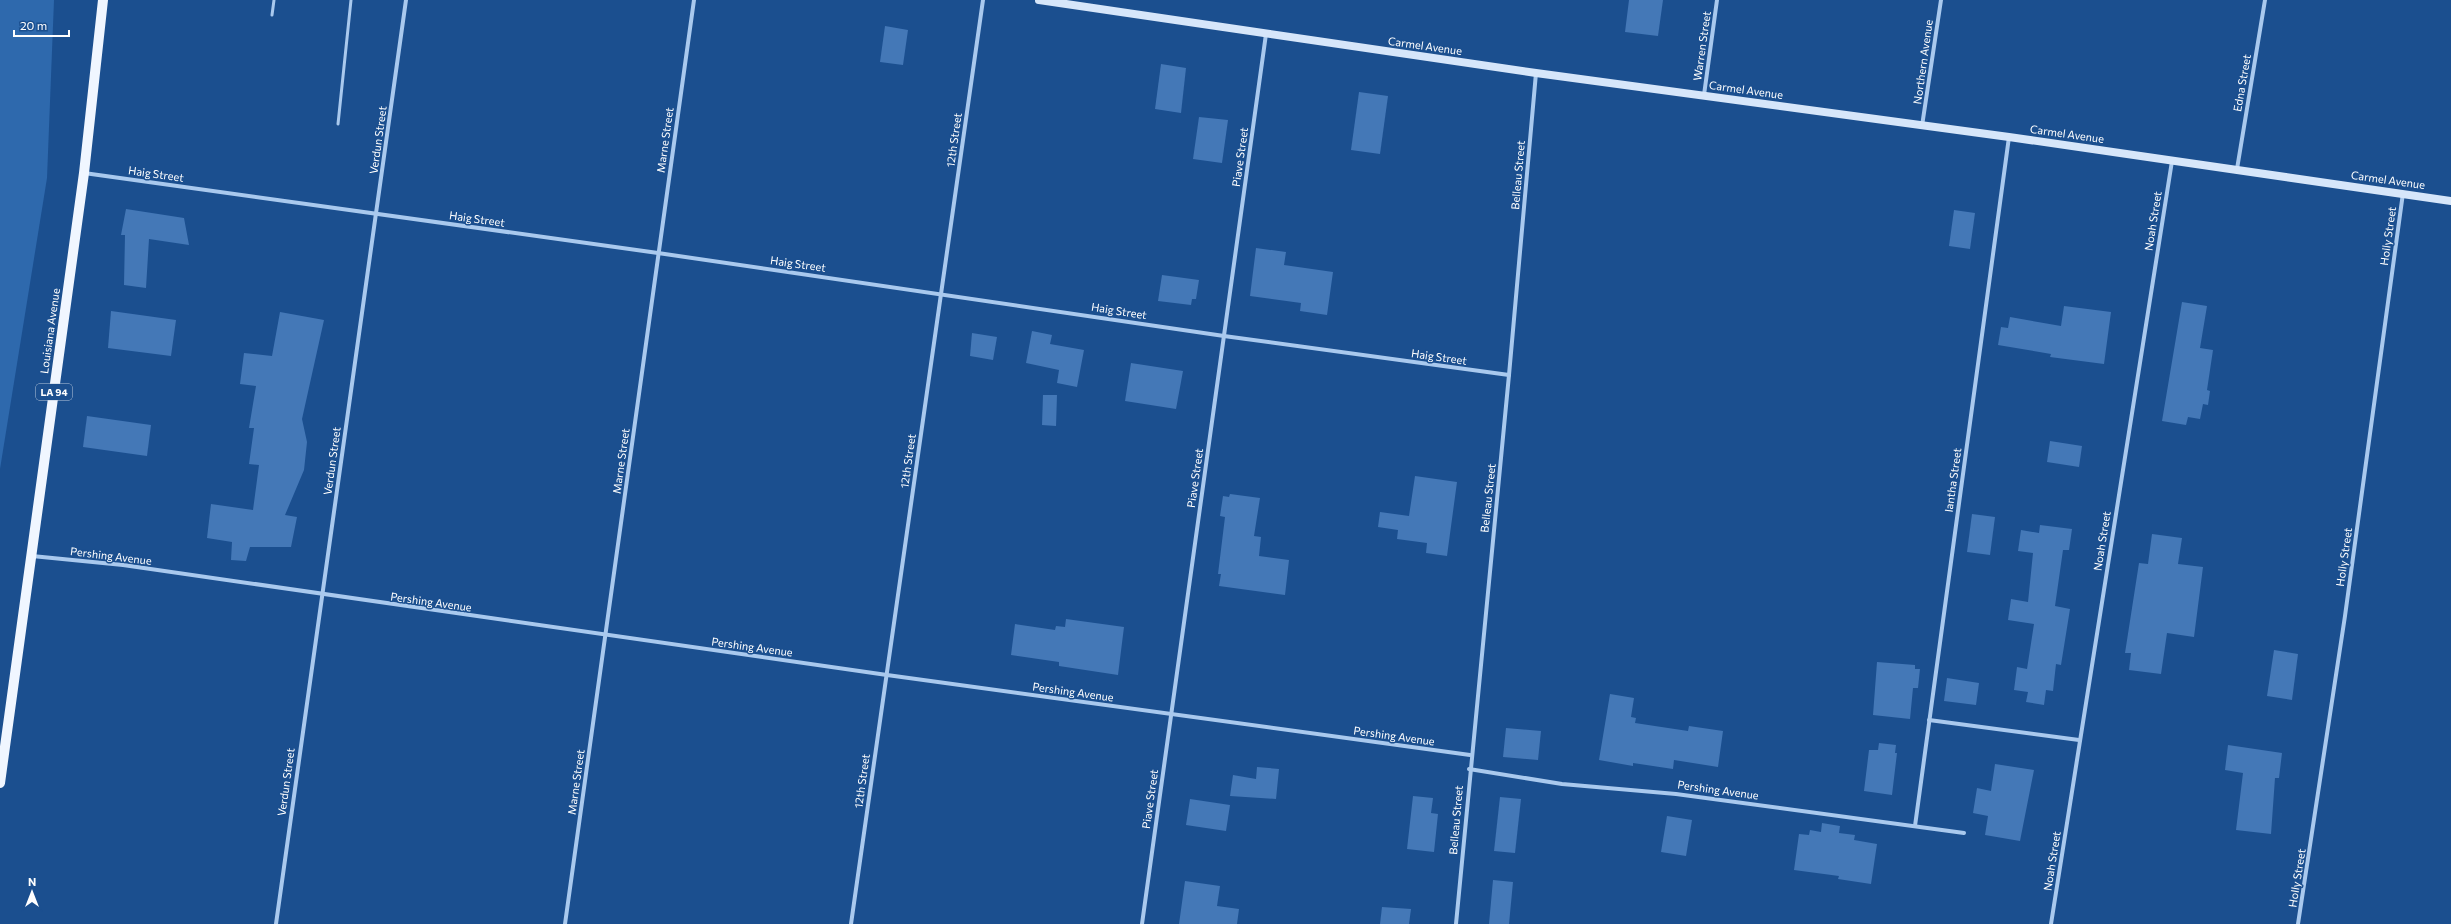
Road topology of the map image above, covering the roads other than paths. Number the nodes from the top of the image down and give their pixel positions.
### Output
1 (103, 0) edge
2 (274, 0) edge
3 (351, 0) edge
4 (406, 0) edge
5 (694, 0) edge
6 (983, 0) edge
7 (1039, 0) edge
8 (1717, 0) edge
9 (1941, 0) edge
10 (2265, 0) edge
11 (272, 15) dead end
12 (1266, 34) junction
13 (1536, 73) junction
14 (1704, 95) junction
15 (338, 124) dead end
16 (1922, 126) junction
17 (2009, 137) junction
18 (2172, 160) junction
19 (2237, 169) junction
20 (84, 173) junction
21 (2403, 193) junction
22 (2451, 201) edge
23 (377, 213) junction
24 (658, 253) junction
25 (941, 293) junction
26 (1224, 336) junction
27 (1509, 375) junction
28 (32, 556) junction
29 (321, 595) junction
30 (606, 636) junction
31 (887, 675) junction
32 (1171, 715) junction
33 (1929, 720) junction
34 (4, 731) edge
35 (2079, 740) junction
36 (1470, 755) junction
37 (1469, 769) junction
38 (0, 783) edge
39 (1915, 826) junction
40 (1964, 833) dead end
41 (276, 924) edge
42 (565, 924) edge
43 (851, 924) edge
44 (1142, 924) edge
45 (1456, 924) edge
46 (2051, 924) edge
47 (2298, 924) edge

1 - 20 main road, Louisiana Avenue / LA 94
2 - 11 lane
3 - 15 lane
4 - 23 street, Verdun Street
5 - 24 street, Marne Street
6 - 25 street, 12th Street
7 - 12 main road, Carmel Avenue
8 - 14 street, Warren Street
9 - 16 street, Northern Avenue
10 - 19 street, Edna Street
12 - 13 main road, Carmel Avenue
12 - 26 street, Piave Street
13 - 14 main road, Carmel Avenue
13 - 27 street, Belleau Street
14 - 16 main road, Carmel Avenue
16 - 17 main road, Carmel Avenue
17 - 18 main road, Carmel Avenue
17 - 33 street, Iantha Street
18 - 19 main road, Carmel Avenue
18 - 35 street, Noah Street
19 - 21 main road, Carmel Avenue
20 - 23 street, Haig Street
20 - 28 main road, Louisiana Avenue / LA 94
21 - 22 main road, Carmel Avenue
21 - 47 street, Holly Street
23 - 24 street, Haig Street
23 - 29 street, Verdun Street
24 - 25 street, Haig Street
24 - 30 street, Marne Street
25 - 26 street, Haig Street
25 - 31 street, 12th Street
26 - 27 street, Haig Street
26 - 32 street, Piave Street
27 - 36 street, Belleau Street
28 - 29 street, Pershing Avenue
28 - 34 main road, Louisiana Avenue / LA 94
29 - 30 street, Pershing Avenue
29 - 41 street, Verdun Street
30 - 31 street, Pershing Avenue
30 - 42 street, Marne Street
31 - 32 street, Pershing Avenue
31 - 43 street, 12th Street
32 - 36 street, Pershing Avenue
32 - 44 street, Piave Street
33 - 35 street
33 - 39 street, Iantha Street
34 - 38 main road, Louisiana Avenue / LA 94
35 - 46 street, Noah Street
36 - 37 street, Belleau Street
37 - 39 street, Pershing Avenue
37 - 45 street, Belleau Street
39 - 40 street, Pershing Avenue

